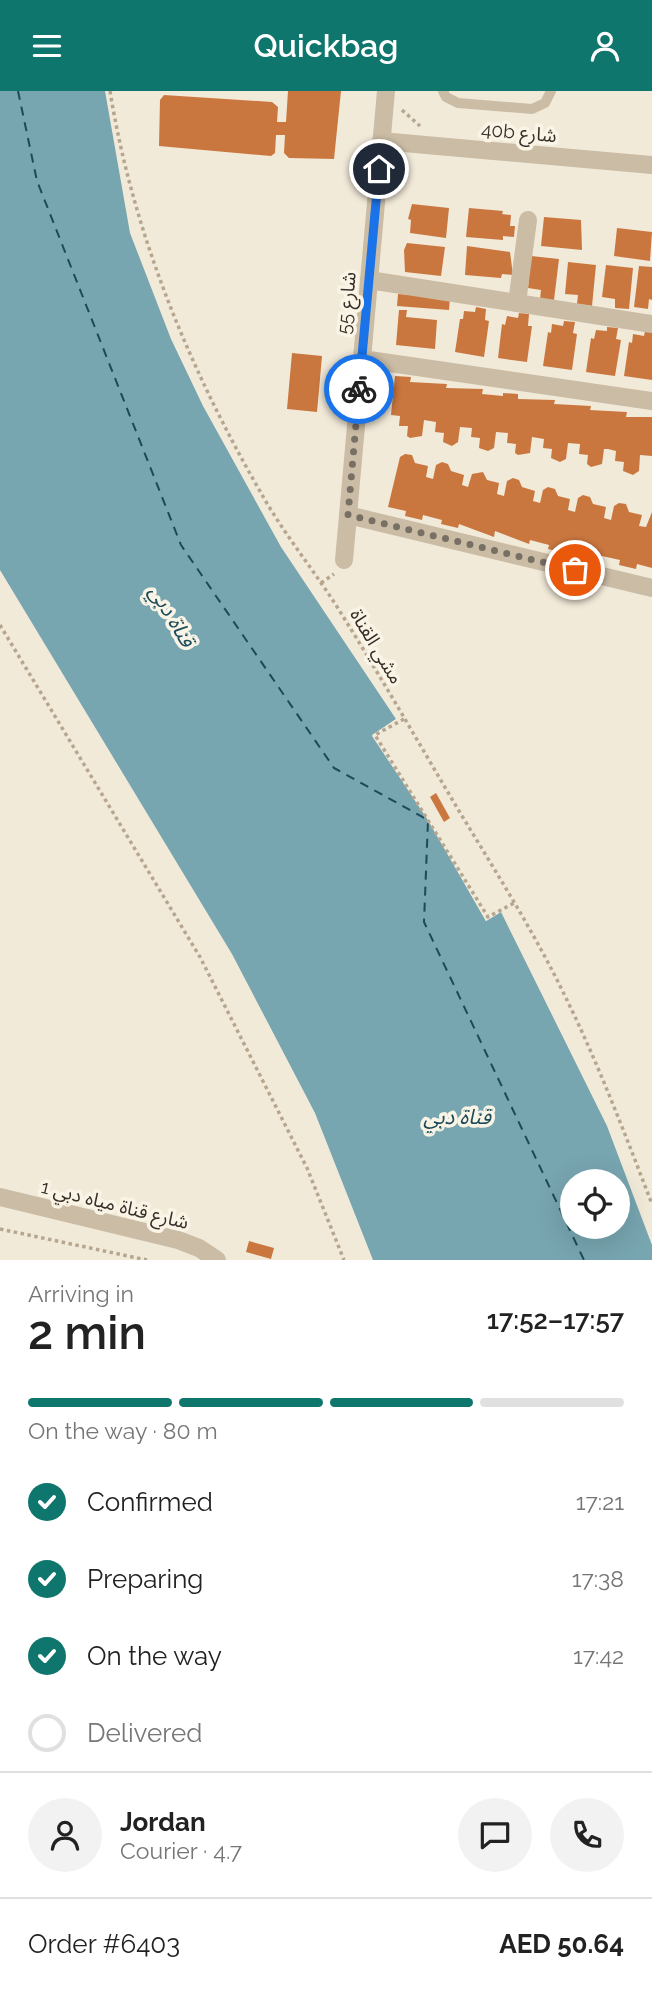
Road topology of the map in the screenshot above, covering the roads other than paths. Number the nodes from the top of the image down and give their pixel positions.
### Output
1 (386, 91) edge
2 (443, 91) edge
3 (551, 91) edge
4 (381, 141) junction
5 (652, 165) edge
6 (528, 220) dead end
7 (369, 280) junction
8 (517, 303) junction
9 (652, 324) edge
10 (362, 359) junction
11 (652, 401) edge
12 (348, 515) junction
13 (344, 560) dead end
14 (652, 589) edge
15 (0, 1197) edge
16 (216, 1260) edge

1 - 4 street, شارع 55
2 - 3 lane
4 - 5 street, 40b شارع
4 - 7 street, شارع 55
6 - 8 street
7 - 8 street
7 - 10 street, شارع 55
8 - 9 street
10 - 11 street
10 - 12 street, شارع 55
12 - 13 street, شارع 55
12 - 14 street
15 - 16 street, شارع قناة مياه دبي 1

